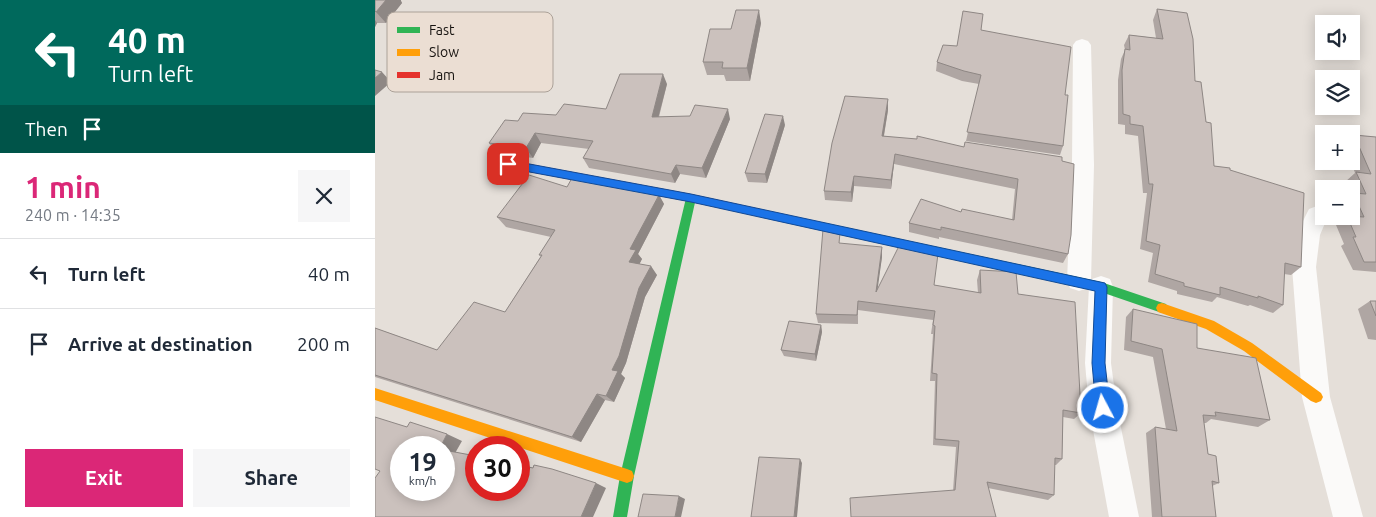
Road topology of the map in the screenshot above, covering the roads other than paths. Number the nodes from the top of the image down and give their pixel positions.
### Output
1 (1082, 45) dead end
2 (508, 164) dead end
3 (691, 198) junction
4 (1315, 220) edge
5 (1090, 284) junction
6 (375, 394) edge
7 (1316, 397) junction
8 (627, 476) junction
9 (620, 517) edge
10 (1124, 517) edge
11 (1348, 517) edge

1 - 5 street
2 - 3 street
3 - 5 street
3 - 8 street
4 - 7 street
5 - 7 street
5 - 10 street
6 - 8 street
7 - 11 street
8 - 9 street

